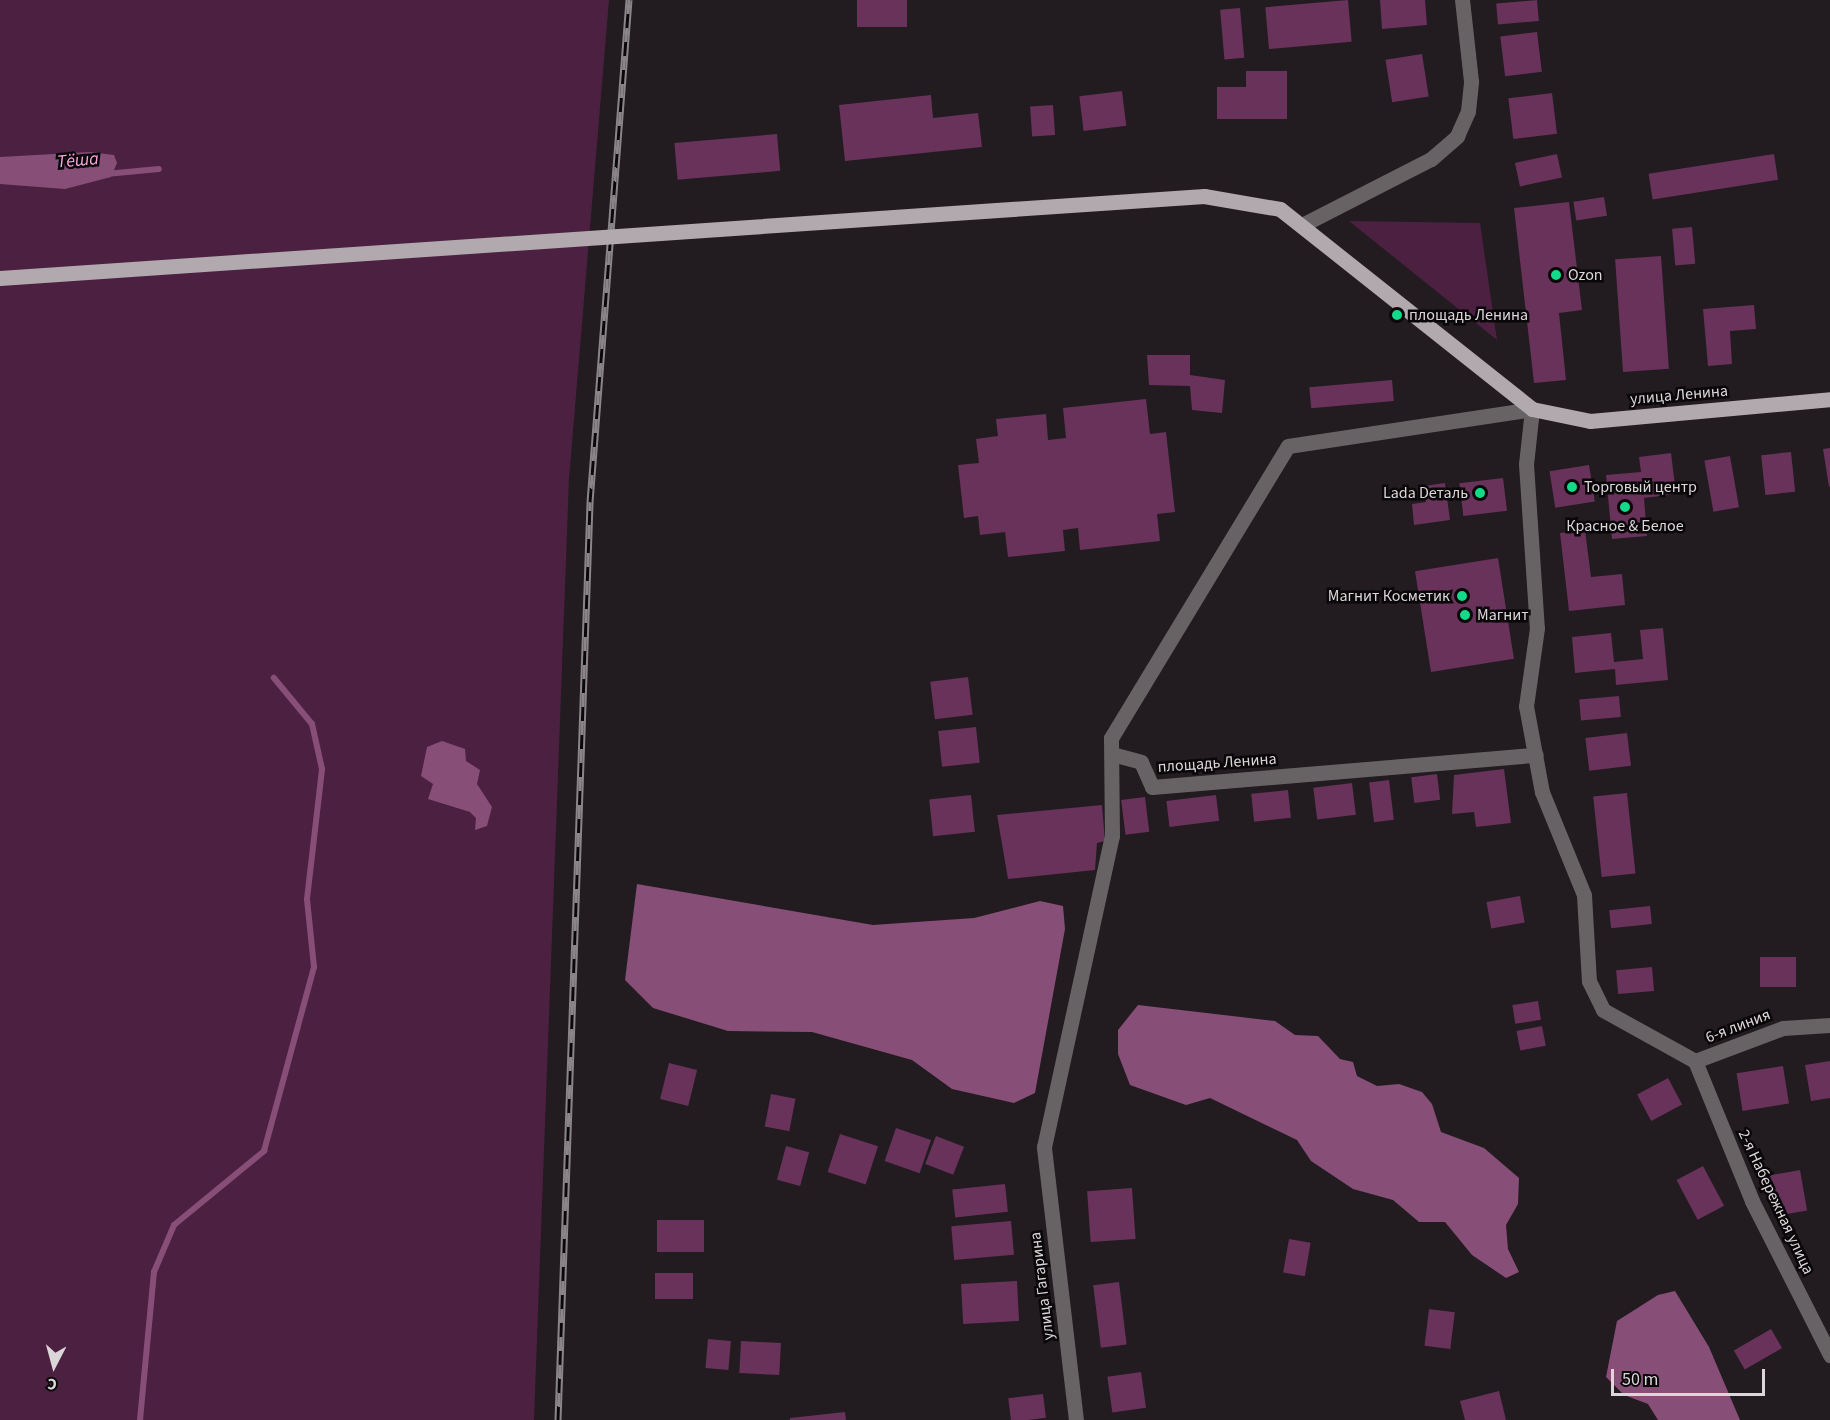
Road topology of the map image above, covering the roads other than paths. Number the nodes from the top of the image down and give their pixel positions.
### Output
1 (1462, 0) edge
2 (1302, 225) junction
3 (0, 278) edge
4 (1830, 399) edge
5 (1532, 409) junction
6 (1112, 754) junction
7 (1536, 755) junction
8 (1830, 1025) edge
9 (1695, 1061) junction
10 (1830, 1355) edge
11 (1076, 1420) edge

1 - 2 street
2 - 3 main road, bridge
2 - 5 main road
4 - 5 main road, улица Ленина
5 - 6 street
5 - 7 street
6 - 7 street, площадь Ленина
6 - 11 street, улица Гагарина
7 - 9 street
8 - 9 street, 6-я линия
9 - 10 street, 2-я Набережная улица

